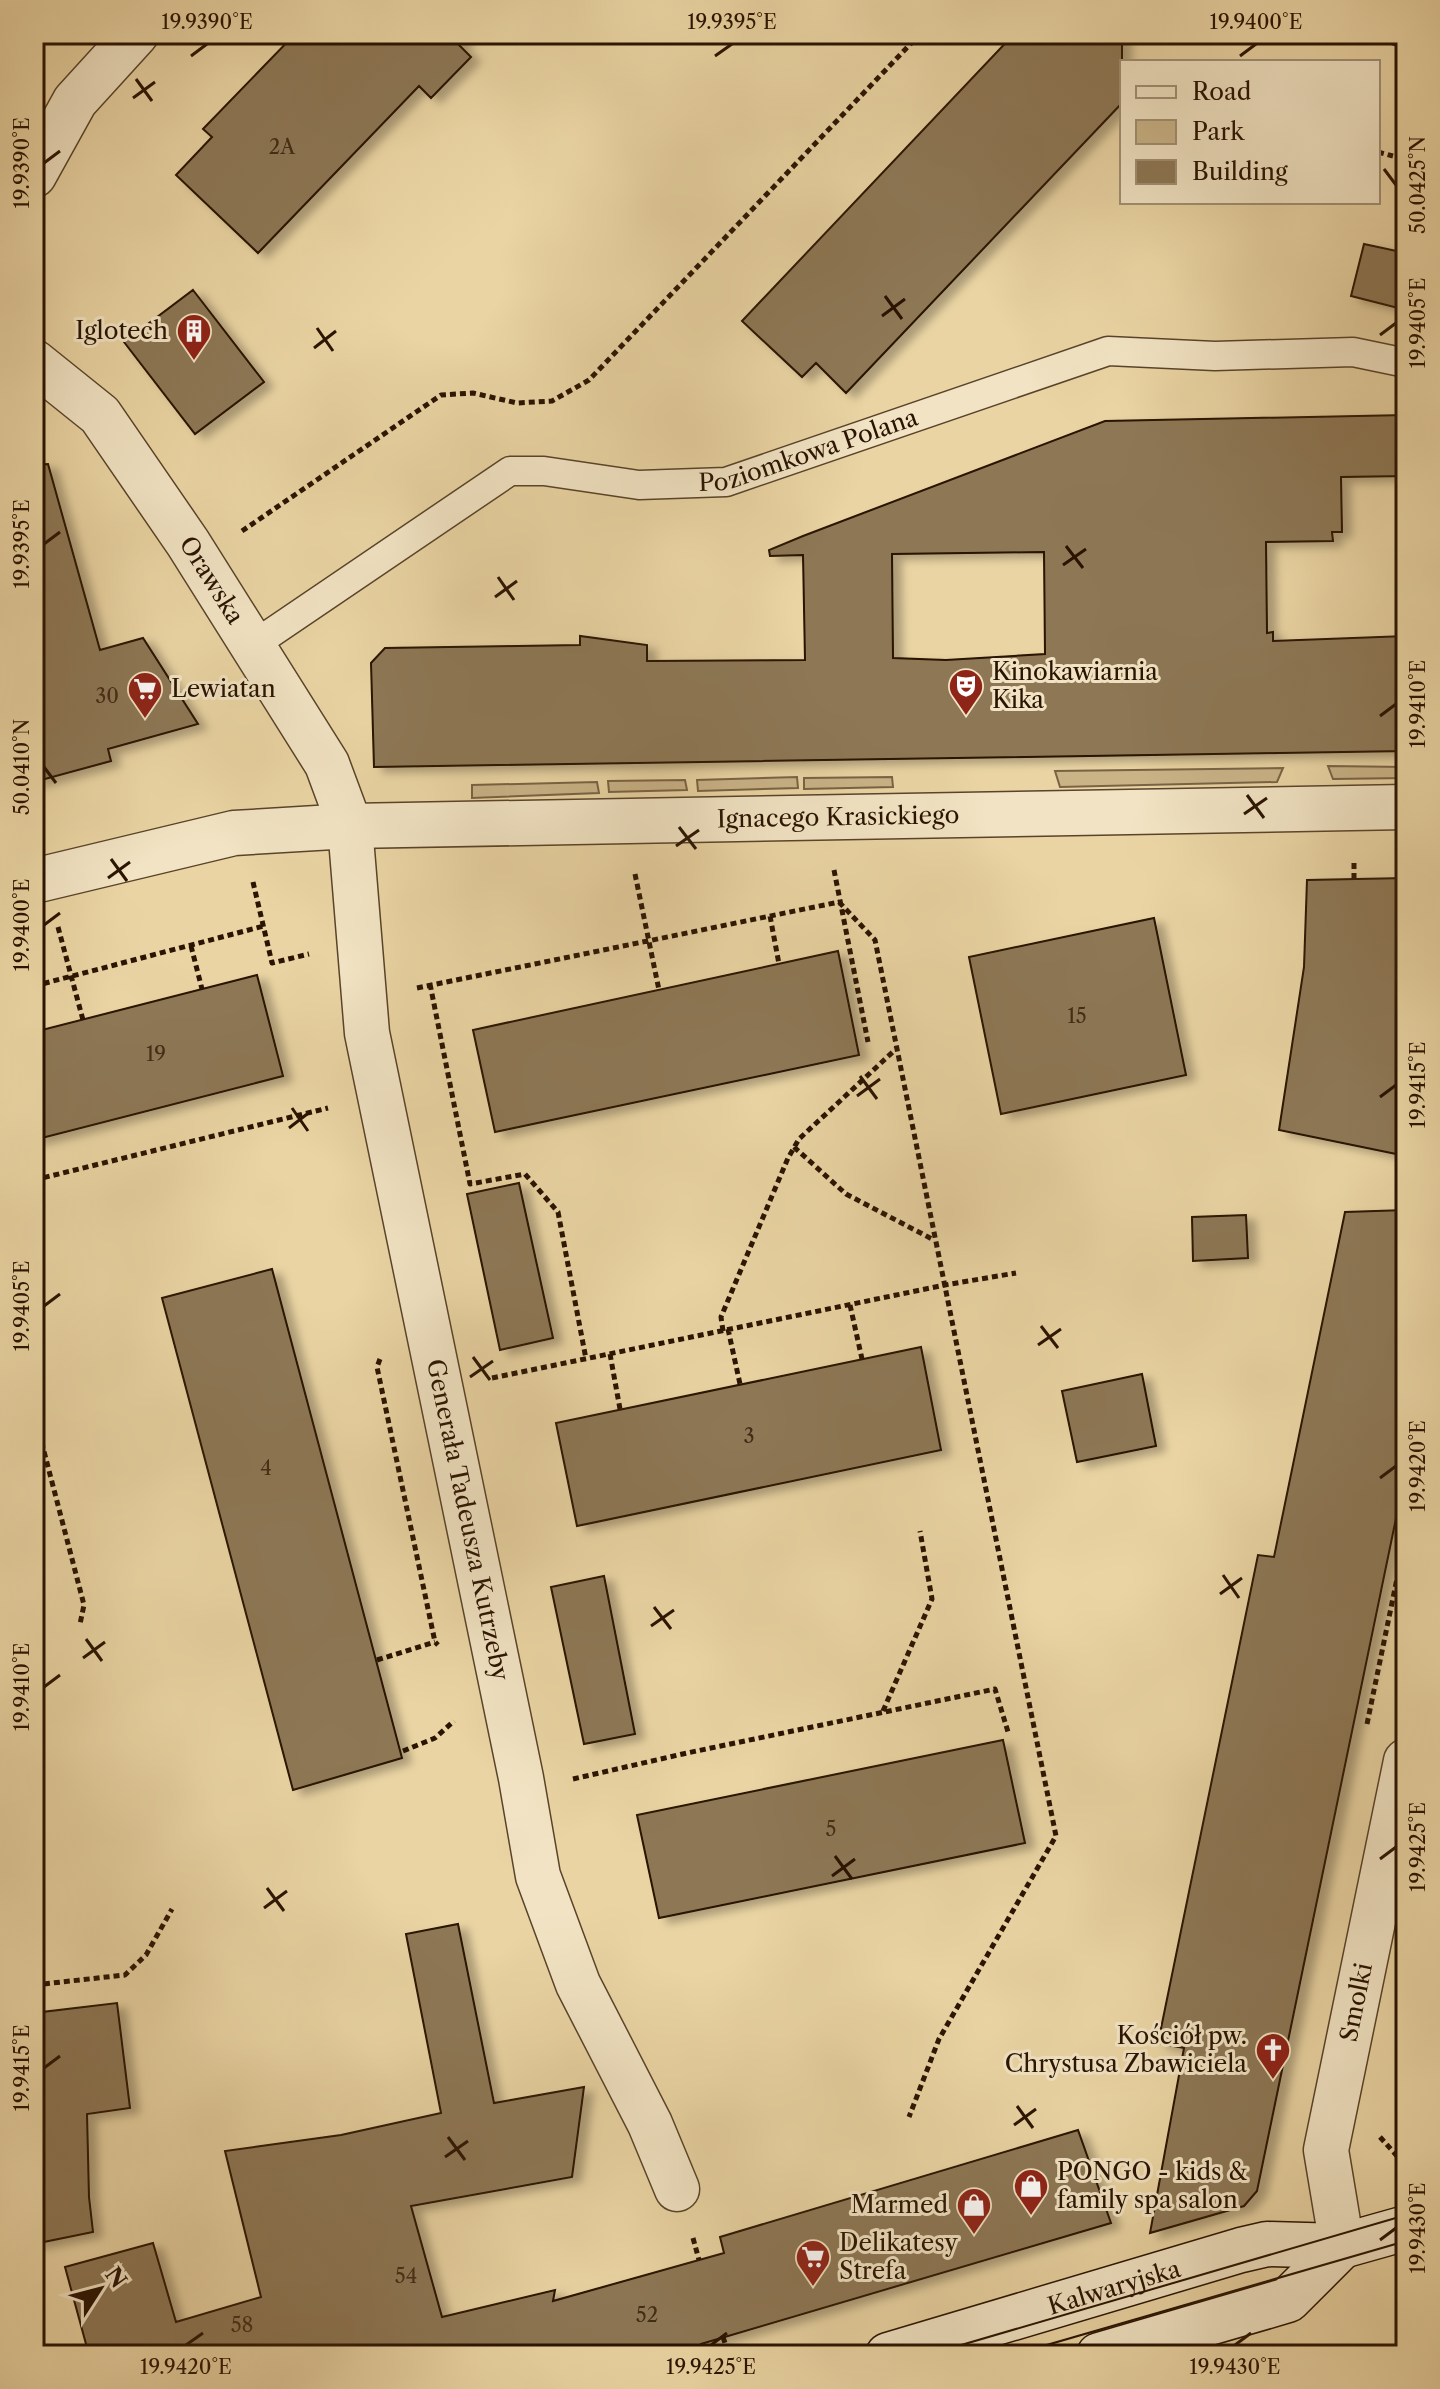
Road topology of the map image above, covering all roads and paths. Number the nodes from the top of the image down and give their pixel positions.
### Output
1 (136, 34) edge
2 (920, 34) edge
3 (1363, 34) edge
4 (1406, 47) edge
5 (1380, 153) edge
6 (1393, 156) dead end
7 (34, 175) edge
8 (34, 362) edge
9 (1406, 363) edge
10 (238, 534) dead end
11 (252, 646) junction
12 (1406, 807) edge
13 (350, 826) junction
14 (833, 865) dead end
15 (634, 871) dead end
16 (252, 875) dead end
17 (34, 881) edge
18 (839, 902) junction
19 (770, 916) junction
20 (56, 921) dead end
21 (264, 926) junction
22 (648, 941) junction
23 (191, 946) junction
24 (318, 951) dead end
25 (779, 964) dead end
26 (73, 976) junction
27 (430, 984) junction
28 (34, 986) edge
29 (407, 988) dead end
30 (202, 989) dead end
31 (659, 990) dead end
32 (83, 1020) dead end
33 (868, 1042) dead end
34 (897, 1048) junction
35 (330, 1107) dead end
36 (794, 1147) junction
37 (34, 1180) edge
38 (934, 1240) junction
39 (1016, 1273) dead end
40 (945, 1285) junction
41 (850, 1305) junction
42 (726, 1330) junction
43 (610, 1354) junction
44 (586, 1359) junction
45 (862, 1359) dead end
46 (485, 1379) dead end
47 (740, 1384) dead end
48 (620, 1409) dead end
49 (34, 1413) edge
50 (920, 1531) dead end
51 (80, 1624) dead end
52 (435, 1642) dead end
53 (377, 1660) dead end
54 (882, 1712) junction
55 (1008, 1732) dead end
56 (1406, 1761) edge
57 (571, 1780) dead end
58 (172, 1909) dead end
59 (34, 1985) edge
60 (909, 2117) dead end
61 (1380, 2137) dead end
62 (1406, 2160) edge
63 (677, 2189) dead end
64 (1406, 2228) edge
65 (692, 2234) dead end
66 (1342, 2246) junction
67 (699, 2260) dead end
68 (723, 2337) dead end
69 (729, 2355) edge
70 (888, 2355) edge
71 (1099, 2355) edge

1 - 7 street
2 - 10 path
3 - 4 path
5 - 6 path
8 - 11 street, Orawska
9 - 11 lane, Poziomkowa Polana
11 - 13 street, Orawska
12 - 13 street, Ignacego Krasickiego
13 - 17 street, Ignacego Krasickiego
13 - 63 street, Generała Tadeusza Kutrzeby
14 - 18 path
15 - 22 path
16 - 21 path
18 - 19 path
18 - 33 path
18 - 34 path
19 - 22 path
19 - 25 path
20 - 26 path
21 - 23 path
21 - 24 path
22 - 27 path
22 - 31 path
23 - 26 path
23 - 30 path
26 - 28 path
26 - 32 path
27 - 29 path
27 - 44 path
34 - 36 path
34 - 38 path
35 - 37 path
36 - 38 path
36 - 42 path
38 - 40 path
39 - 40 path
40 - 41 path
40 - 60 path
41 - 42 path
41 - 45 path
42 - 43 path
42 - 47 path
43 - 44 path
43 - 48 path
44 - 46 path
49 - 51 path
50 - 54 path
52 - 53 path
54 - 55 path
54 - 57 path
56 - 66 street, Smolki
58 - 59 path
61 - 62 path
64 - 66 street, Kalwaryjska
65 - 67 path
66 - 70 street, Kalwaryjska
66 - 71 street, Kalwaryjska
68 - 69 path

